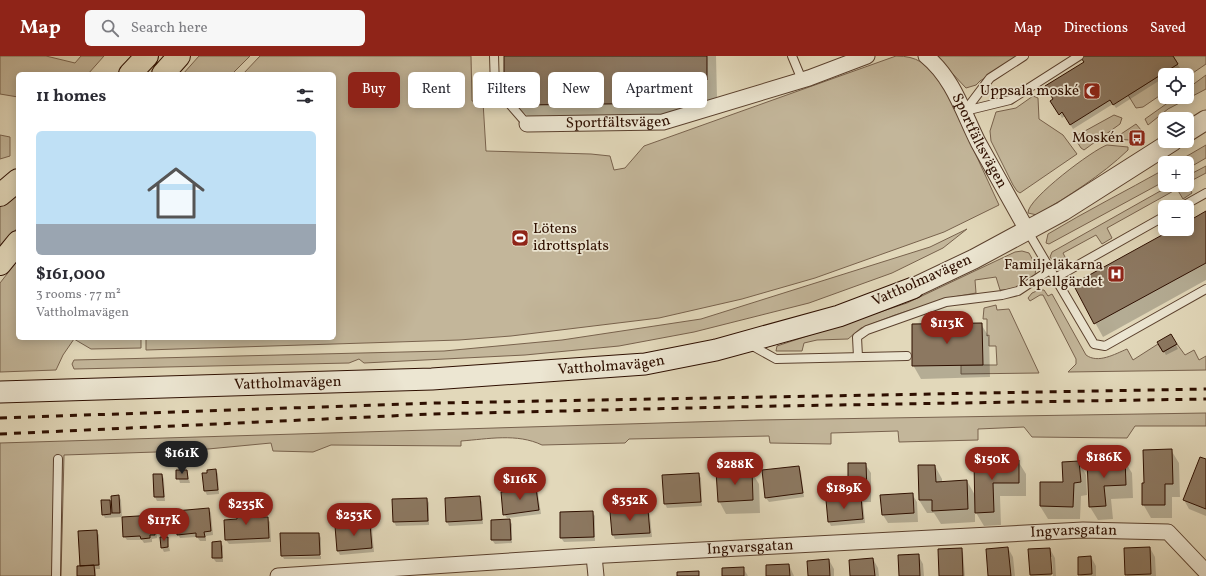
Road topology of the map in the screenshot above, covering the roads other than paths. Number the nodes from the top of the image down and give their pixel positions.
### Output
1 (147, 56) edge
2 (179, 56) edge
3 (494, 56) edge
4 (792, 56) edge
5 (867, 56) edge
6 (926, 56) edge
7 (1024, 56) edge
8 (1079, 56) edge
9 (132, 72) edge
10 (165, 72) edge
11 (802, 80) junction
12 (964, 111) junction
13 (1206, 120) edge
14 (527, 124) joint
15 (1194, 128) edge
16 (1162, 148) edge
17 (16, 182) edge
18 (1206, 193) edge
19 (0, 195) edge
20 (1194, 200) edge
21 (1158, 220) edge
22 (1027, 230) junction
23 (16, 244) edge
24 (0, 264) edge
25 (1050, 270) junction
26 (1055, 278) junction
27 (913, 288) joint
28 (1206, 289) edge
29 (746, 342) junction
30 (907, 356) dead end
31 (858, 357) junction
32 (0, 392) edge
33 (58, 459) dead end
34 (594, 556) junction
35 (456, 570) edge
36 (1206, 572) edge
37 (321, 575) edge
38 (56, 576) edge
39 (278, 576) edge
40 (596, 576) edge

1 - 9 main road
2 - 10 main road
3 - 14 lane
4 - 11 lane
5 - 11 street, Sportfältsvägen
6 - 12 street, Sportfältsvägen
7 - 12 lane
8 - 12 lane
11 - 14 street, Sportfältsvägen
12 - 22 street, Sportfältsvägen
13 - 15 street
16 - 22 street, Vattholmavägen
17 - 19 main road
18 - 20 lane
21 - 26 lane
22 - 25 lane
22 - 27 street, Vattholmavägen
23 - 24 main road
25 - 26 lane
25 - 31 lane
26 - 28 lane
27 - 29 main road, Vattholmavägen
29 - 31 lane
29 - 32 main road, Vattholmavägen
30 - 31 lane
33 - 38 lane
34 - 35 street, Ingvarsgatan
34 - 36 street, Ingvarsgatan
34 - 40 street
35 - 37 street, Ingvarsgatan
37 - 39 street, Ingvarsgatan

